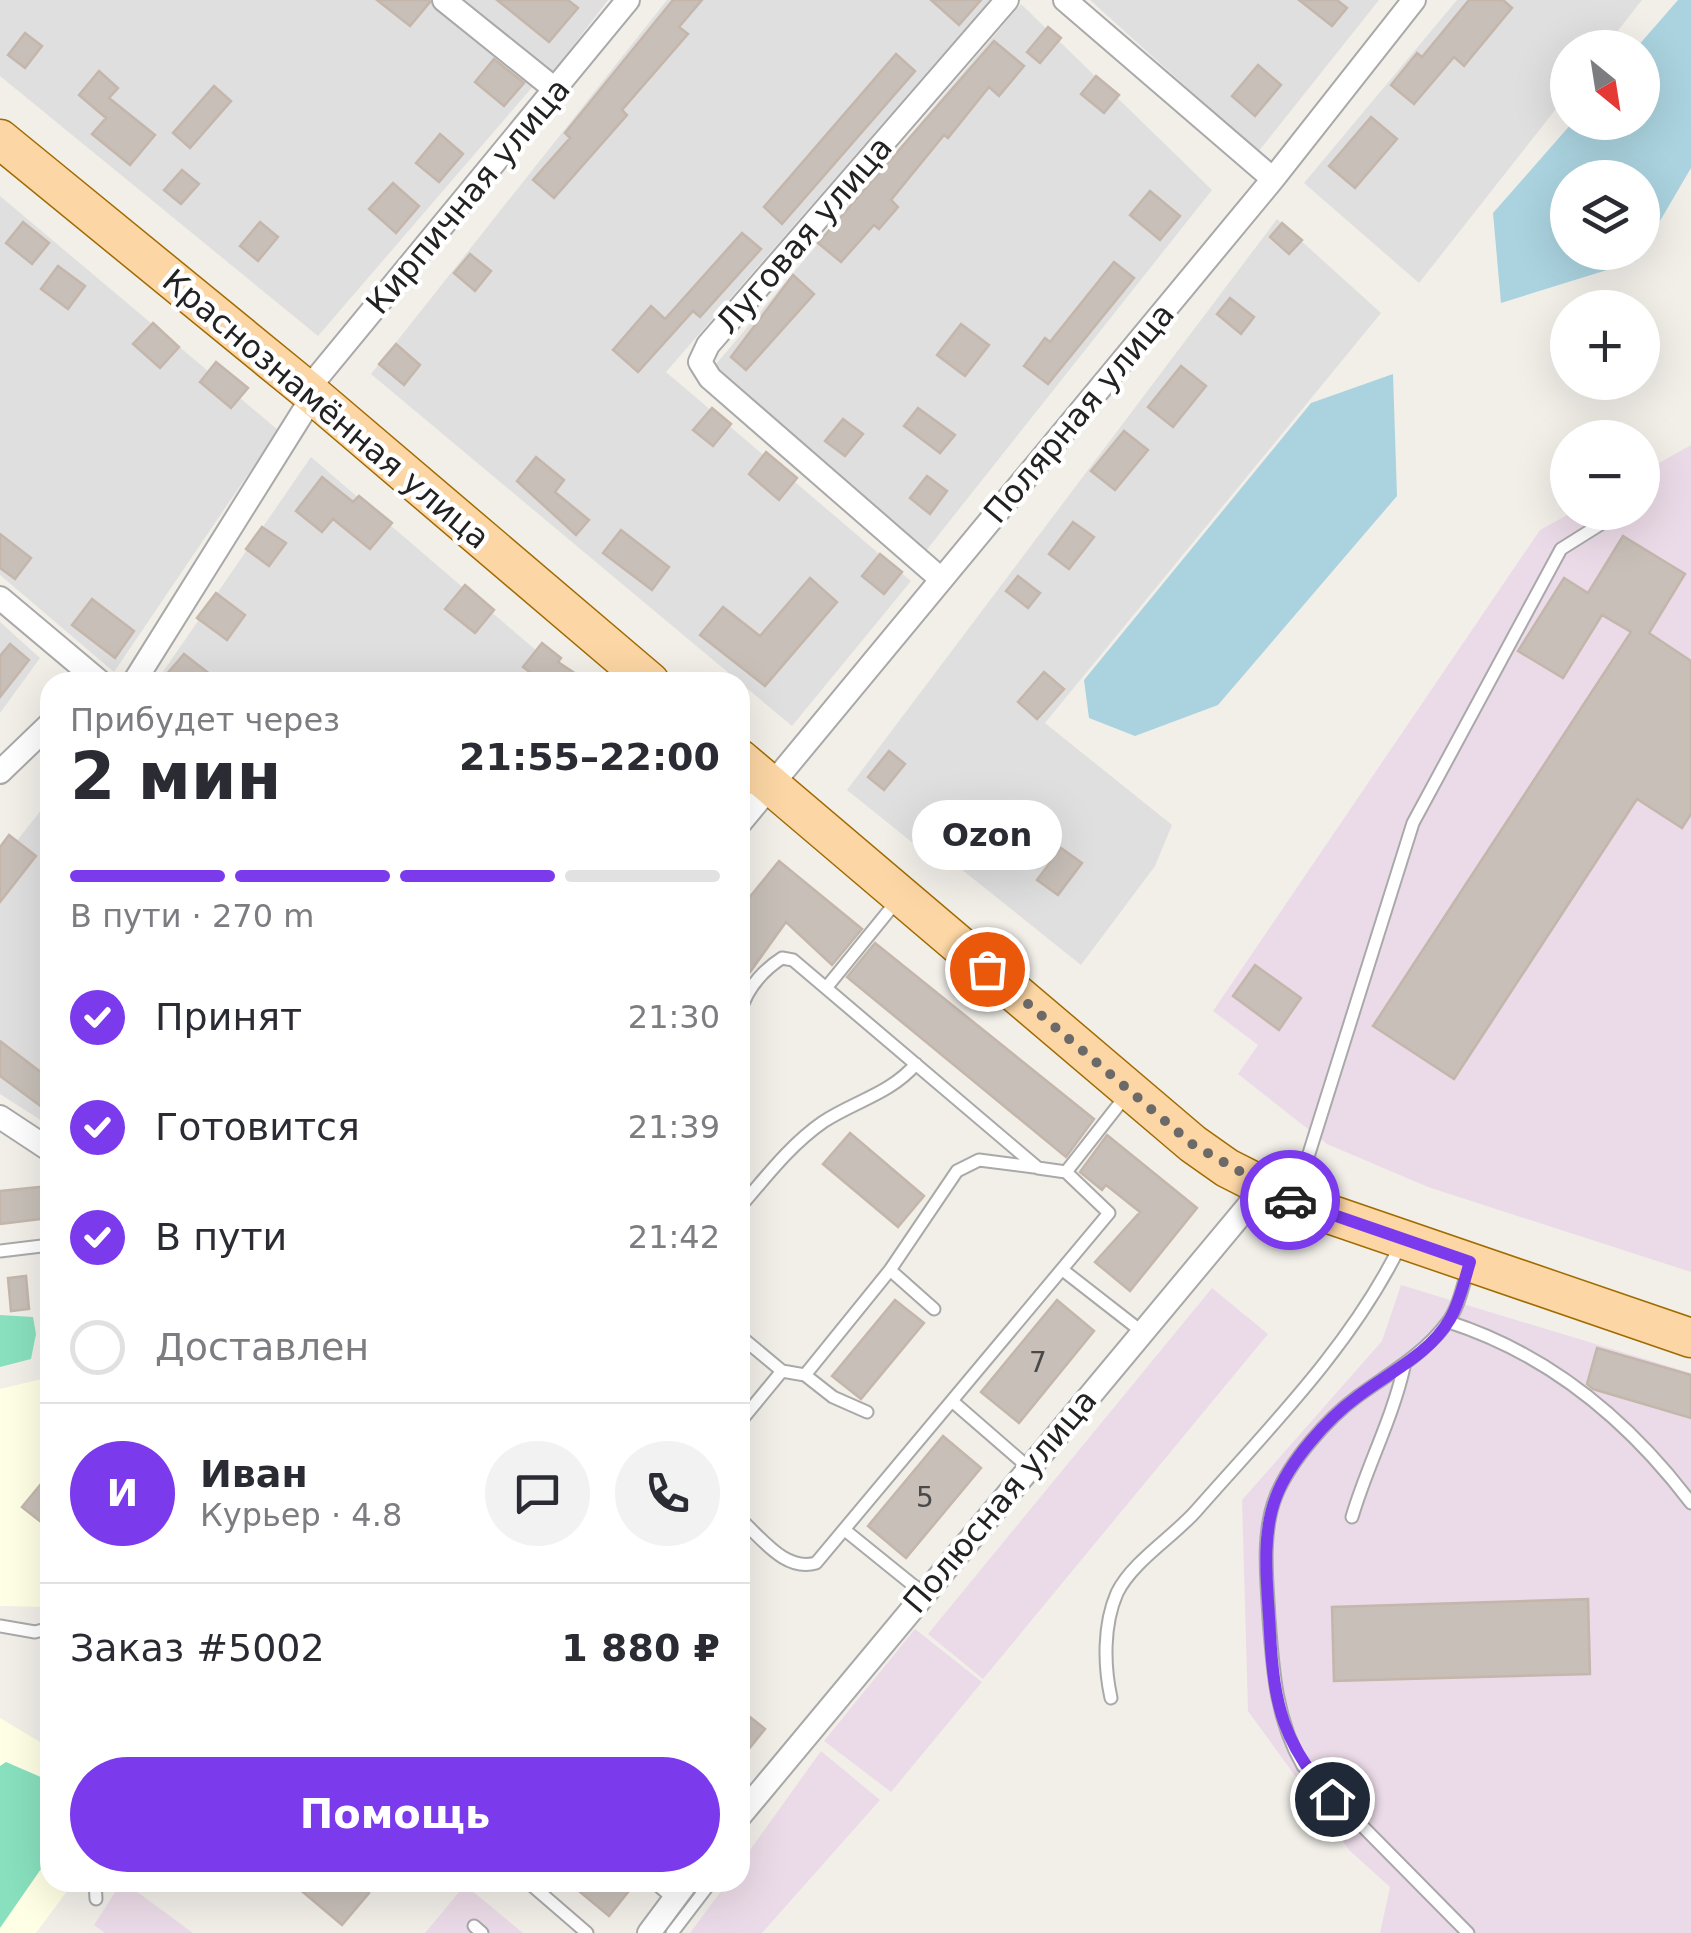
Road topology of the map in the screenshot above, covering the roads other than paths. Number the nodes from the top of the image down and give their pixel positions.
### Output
1 (444, 0) edge
2 (628, 0) edge
3 (1007, 0) edge
4 (1065, 0) edge
5 (1414, 0) edge
6 (556, 90) junction
7 (0, 139) edge
8 (1273, 179) junction
9 (310, 393) junction
10 (1592, 530) edge
11 (942, 579) junction
12 (0, 598) edge
13 (88, 672) edge
14 (140, 672) edge
15 (638, 672) edge
16 (40, 734) edge
17 (750, 767) edge
18 (0, 772) edge
19 (770, 784) junction
20 (750, 810) edge
21 (902, 896) junction
22 (826, 988) junction
23 (750, 990) edge
24 (916, 1064) junction
25 (1130, 1091) junction
26 (0, 1117) edge
27 (40, 1143) edge
28 (1038, 1168) junction
29 (1066, 1172) junction
30 (1278, 1195) junction
31 (750, 1196) edge
32 (1404, 1238) junction
33 (40, 1246) edge
34 (0, 1251) edge
35 (1470, 1262) junction
36 (890, 1270) junction
37 (1064, 1271) junction
38 (934, 1309) dead end
39 (1448, 1322) junction
40 (1140, 1332) junction
41 (1691, 1338) edge
42 (750, 1344) edge
43 (1404, 1367) junction
44 (782, 1371) junction
45 (806, 1375) junction
46 (952, 1401) junction
47 (750, 1410) edge
48 (867, 1412) dead end
49 (1028, 1468) junction
50 (1691, 1504) edge
51 (1352, 1518) dead end
52 (750, 1527) edge
53 (846, 1531) junction
54 (924, 1594) junction
55 (0, 1626) edge
56 (40, 1631) edge
57 (1110, 1698) dead end
58 (750, 1803) edge
59 (96, 1892) edge
60 (540, 1892) edge
61 (679, 1892) edge
62 (703, 1892) edge
63 (96, 1898) dead end
64 (587, 1933) edge
65 (649, 1933) edge
66 (672, 1933) edge
67 (1468, 1933) edge

1 - 6 street
2 - 6 street, Кирпичная улица
3 - 11 street, Луговая улица
4 - 8 street
5 - 8 street, Полярная улица
6 - 9 street, Кирпичная улица
7 - 9 main road, Краснознамённая улица
8 - 11 street, Полярная улица
9 - 14 street, Кирпичная улица
9 - 15 main road, Краснознамённая улица
10 - 30 lane
11 - 19 street, Полярная улица
12 - 13 street
16 - 18 street
17 - 19 main road
19 - 20 street, Полярная улица
19 - 21 main road
21 - 22 lane
21 - 25 main road
22 - 23 lane
22 - 24 lane
24 - 28 lane
24 - 31 lane
25 - 29 lane
25 - 30 main road
26 - 27 street
28 - 29 lane
28 - 36 lane
29 - 37 lane
30 - 32 main road
30 - 40 street, Полюсная улица
32 - 35 main road
32 - 57 lane
33 - 34 lane
35 - 39 lane
35 - 41 main road
36 - 38 lane
36 - 45 lane
37 - 40 lane
37 - 46 lane
39 - 43 lane
39 - 50 lane
40 - 49 street, Полюсная улица
42 - 44 lane
43 - 51 lane
43 - 67 lane
44 - 45 lane
44 - 47 lane
45 - 48 lane
46 - 49 lane
46 - 53 lane
49 - 54 street, Полюсная улица
52 - 53 lane
53 - 54 lane
54 - 58 street, Полюсная улица
55 - 56 lane
59 - 63 lane
60 - 64 lane
61 - 65 street
62 - 66 lane

